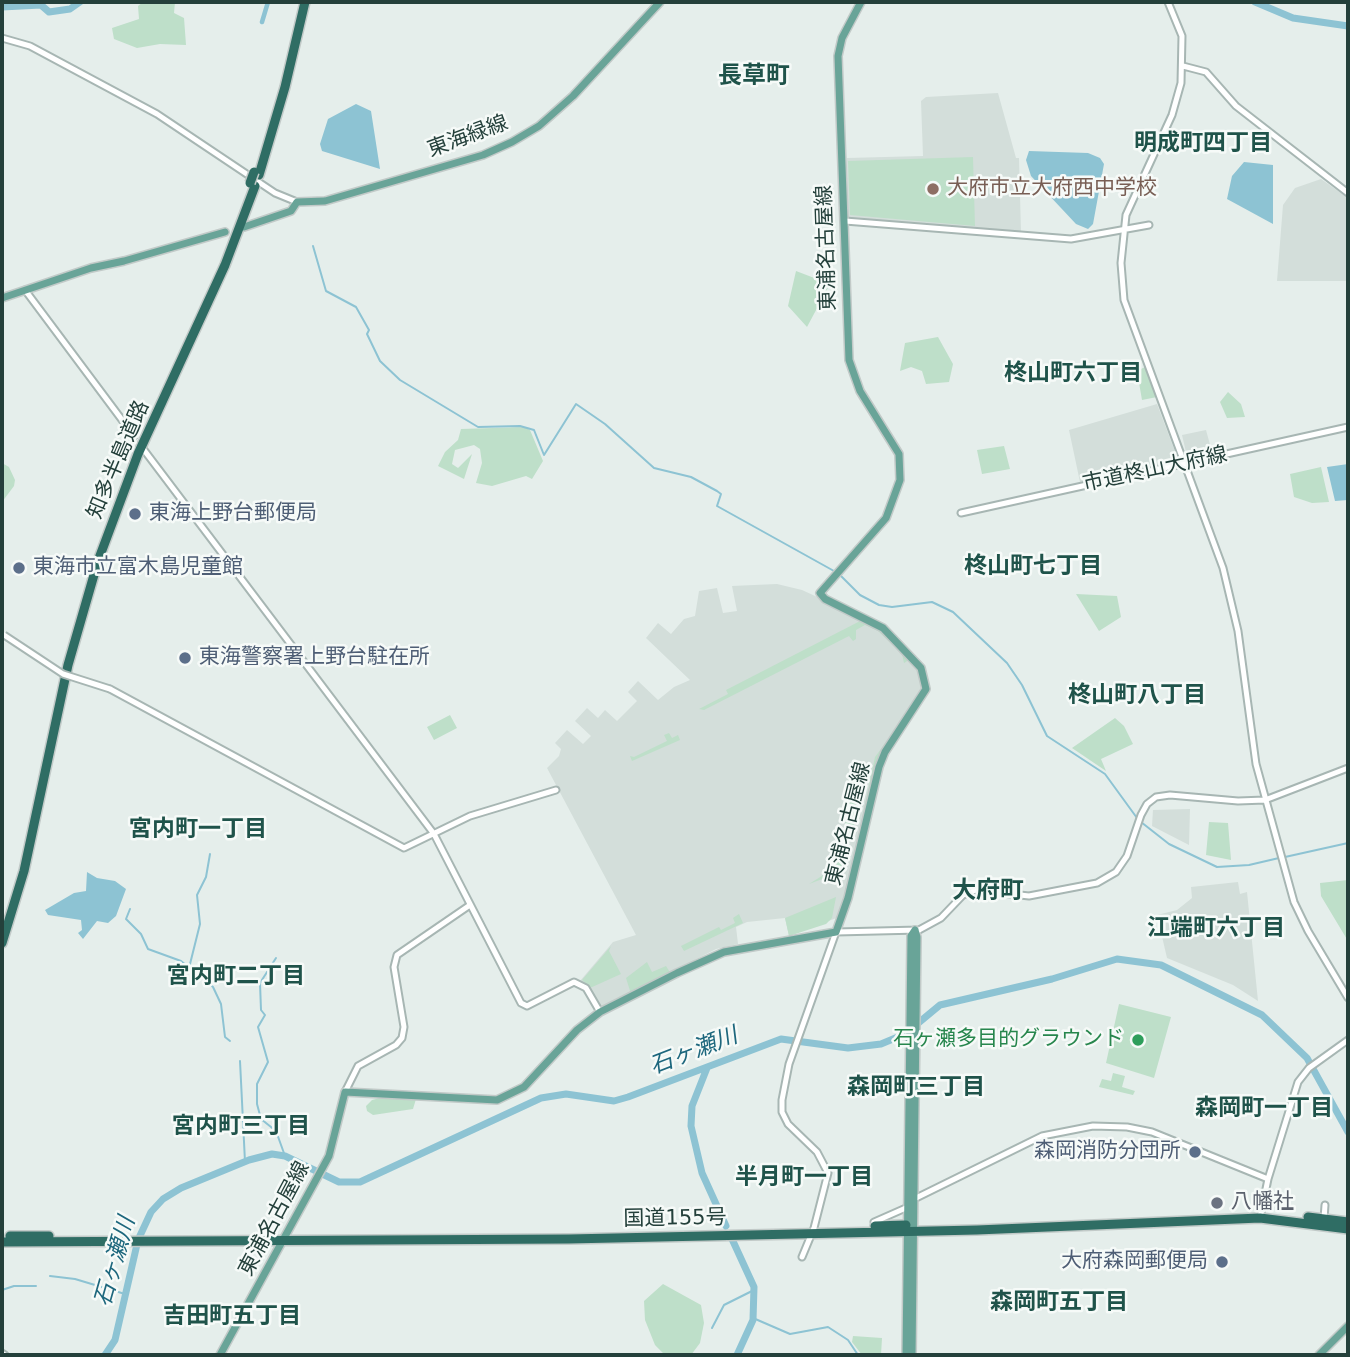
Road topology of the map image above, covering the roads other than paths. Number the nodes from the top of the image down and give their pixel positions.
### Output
1 (300, 2) edge
2 (306, 2) edge
3 (660, 2) edge
4 (861, 2) edge
5 (1168, 2) edge
6 (2, 37) edge
7 (1183, 66) junction
8 (256, 174) junction
9 (253, 185) junction
10 (1348, 193) edge
11 (296, 202) junction
12 (845, 221) junction
13 (1149, 225) dead end
14 (244, 227) dead end
15 (1123, 231) junction
16 (225, 232) dead end
17 (25, 290) junction
18 (2, 298) edge
19 (1348, 427) edge
20 (134, 436) dead end
21 (145, 450) dead end
22 (1184, 463) junction
23 (961, 513) dead end
24 (3, 634) edge
25 (1348, 768) edge
26 (556, 790) dead end
27 (1265, 800) junction
28 (434, 834) junction
29 (470, 905) junction
30 (2, 925) edge
31 (915, 930) junction
32 (836, 932) junction
33 (2, 943) edge
34 (1348, 998) edge
35 (600, 1012) junction
36 (912, 1035) junction
37 (1348, 1040) edge
38 (345, 1091) junction
39 (1268, 1179) junction
40 (914, 1199) junction
41 (1325, 1205) dead end
42 (908, 1207) junction
43 (1261, 1215) junction
44 (1324, 1219) junction
45 (874, 1222) dead end
46 (1348, 1222) edge
47 (911, 1228) junction
48 (1348, 1229) edge
49 (813, 1231) junction
50 (2, 1236) edge
51 (285, 1238) junction
52 (133, 1239) junction
53 (2, 1242) edge
54 (802, 1257) dead end
55 (1348, 1326) edge
56 (220, 1355) edge
57 (906, 1355) edge
58 (912, 1355) edge
59 (1319, 1355) edge

1 - 8 highway, 知多半島道路
2 - 8 highway, 知多半島道路
3 - 11 main road, 東海緑線
4 - 12 main road, 東浦名古屋線
5 - 7 street
6 - 11 street
7 - 10 street
7 - 15 street
8 - 9 highway, 知多半島道路, bridge
9 - 30 highway, 知多半島道路
9 - 33 highway, 知多半島道路
11 - 14 main road, 東海緑線
12 - 15 street
12 - 32 main road, 東浦名古屋線
13 - 15 street
15 - 22 street
16 - 17 main road
17 - 18 main road
17 - 20 street
19 - 22 street, 市道柊山大府線
21 - 28 street
22 - 23 street, 市道柊山大府線
22 - 27 street
24 - 28 street, bridge
25 - 27 street
26 - 28 street
27 - 31 street
27 - 34 street
28 - 29 street
29 - 35 street
29 - 38 street
31 - 32 street
31 - 36 main road
32 - 35 main road
32 - 49 street
35 - 38 main road
36 - 40 main road
36 - 42 main road
37 - 39 street
38 - 51 main road, 東浦名古屋線
39 - 40 street
39 - 43 street
40 - 47 main road
41 - 44 street
42 - 45 street
42 - 47 main road
43 - 44 highway, 国道155号
43 - 47 highway, 国道155号
43 - 48 highway, 国道155号
44 - 46 highway, 国道155号
47 - 49 highway, 国道155号
47 - 57 main road
47 - 58 main road
49 - 51 highway, 国道155号
49 - 54 street
50 - 52 highway, 国道155号
51 - 52 highway, 国道155号
51 - 56 main road, 東浦名古屋線
52 - 53 highway, 国道155号
55 - 59 main road

